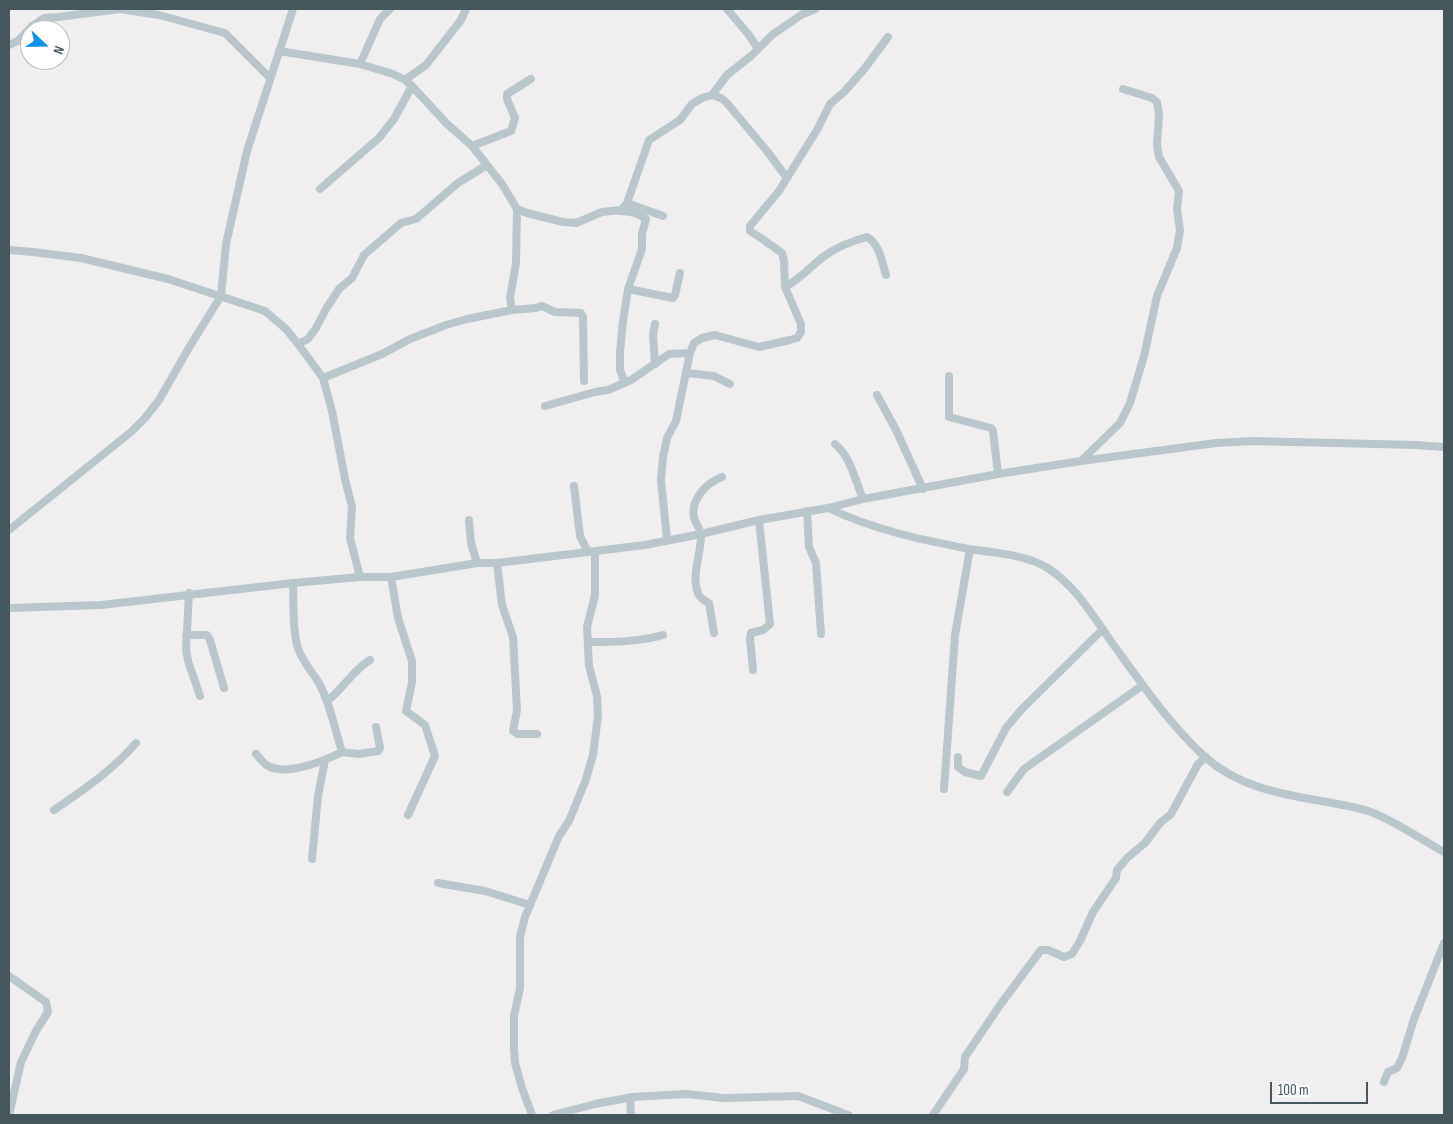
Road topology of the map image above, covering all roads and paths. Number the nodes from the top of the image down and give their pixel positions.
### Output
1 (293, 9) edge
2 (390, 9) edge
3 (466, 9) edge
4 (727, 9) edge
5 (815, 9) edge
6 (888, 37) dead end
7 (9, 44) edge
8 (758, 49) junction
9 (279, 51) junction
10 (360, 64) junction
11 (270, 78) junction
12 (531, 79) dead end
13 (405, 80) junction
14 (412, 86) junction
15 (1123, 89) dead end
16 (712, 95) junction
17 (472, 146) junction
18 (487, 165) junction
19 (787, 178) junction
20 (320, 189) dead end
21 (627, 203) junction
22 (518, 209) junction
23 (615, 212) junction
24 (663, 216) dead end
25 (9, 250) edge
26 (680, 273) dead end
27 (886, 276) dead end
28 (785, 287) junction
29 (628, 289) junction
30 (221, 296) junction
31 (512, 310) junction
32 (655, 324) dead end
33 (298, 344) junction
34 (690, 353) junction
35 (655, 364) junction
36 (687, 373) junction
37 (949, 376) dead end
38 (323, 378) junction
39 (584, 381) dead end
40 (625, 383) junction
41 (730, 384) dead end
42 (877, 395) dead end
43 (546, 406) dead end
44 (835, 444) dead end
45 (1444, 447) edge
46 (1080, 461) junction
47 (998, 474) junction
48 (722, 477) dead end
49 (574, 486) dead end
50 (923, 489) junction
51 (863, 499) junction
52 (828, 508) junction
53 (807, 511) junction
54 (469, 520) dead end
55 (759, 520) junction
56 (9, 530) edge
57 (702, 534) junction
58 (667, 540) junction
59 (970, 549) junction
60 (592, 552) junction
61 (477, 562) junction
62 (497, 563) junction
63 (360, 577) junction
64 (391, 577) junction
65 (293, 583) junction
66 (189, 593) junction
67 (9, 608) edge
68 (1103, 629) junction
69 (714, 633) dead end
70 (821, 634) dead end
71 (186, 635) junction
72 (663, 635) dead end
73 (588, 642) junction
74 (370, 660) dead end
75 (753, 670) dead end
76 (1143, 685) junction
77 (224, 688) dead end
78 (200, 696) dead end
79 (327, 701) junction
80 (376, 726) dead end
81 (537, 734) dead end
82 (136, 743) dead end
83 (342, 752) junction
84 (256, 754) dead end
85 (958, 757) dead end
86 (1206, 757) junction
87 (325, 760) junction
88 (944, 789) dead end
89 (1007, 792) dead end
90 (54, 810) dead end
91 (408, 814) dead end
92 (1444, 852) edge
93 (312, 859) dead end
94 (438, 884) dead end
95 (530, 905) junction
96 (1444, 943) edge
97 (9, 976) edge
98 (1384, 1082) dead end
99 (630, 1097) junction
100 (9, 1115) edge
101 (532, 1115) edge
102 (553, 1115) edge
103 (630, 1115) edge
104 (848, 1115) edge
105 (933, 1115) edge

1 - 9 street
2 - 10 street
3 - 13 street
4 - 8 street
5 - 8 street
6 - 19 street
7 - 11 street
8 - 16 street
9 - 10 street
9 - 11 street
10 - 13 street
11 - 30 street
12 - 17 street
13 - 14 street
14 - 17 street
14 - 20 street
15 - 46 street
16 - 19 street
16 - 21 street
17 - 18 street
18 - 22 street
18 - 33 street
19 - 28 street
21 - 23 street
21 - 24 street
22 - 23 street
22 - 31 street
23 - 29 street
25 - 30 street
26 - 29 street
27 - 28 street
28 - 34 street
29 - 40 street
30 - 33 street
30 - 56 street
31 - 38 street
31 - 39 street
32 - 35 street
33 - 38 street
34 - 35 street
34 - 36 street
35 - 40 street
36 - 41 street
36 - 58 street
37 - 47 street
38 - 63 street
40 - 43 street
42 - 50 street
44 - 51 street
45 - 46 street
46 - 47 street
47 - 50 street
48 - 57 street
49 - 60 street
50 - 51 street
51 - 52 street
52 - 53 street
52 - 59 street
53 - 55 street
53 - 70 street
54 - 61 street
55 - 57 street
55 - 75 street
57 - 58 street
57 - 69 street
58 - 60 street
59 - 68 street
59 - 88 street
60 - 62 street
60 - 73 street
61 - 62 street
61 - 64 street
62 - 81 street
63 - 64 street
63 - 65 street
64 - 91 street
65 - 66 street
65 - 79 street
66 - 67 street
66 - 71 street
68 - 76 street
68 - 85 street
71 - 77 street
71 - 78 street
72 - 73 street
73 - 95 street
74 - 79 street
76 - 86 street
76 - 89 street
79 - 83 street
80 - 83 street
82 - 90 street
83 - 87 street
84 - 87 street
86 - 92 street
86 - 105 street
87 - 93 street
94 - 95 street
95 - 101 street
96 - 98 street
97 - 100 street
99 - 102 street
99 - 103 street
99 - 104 street

